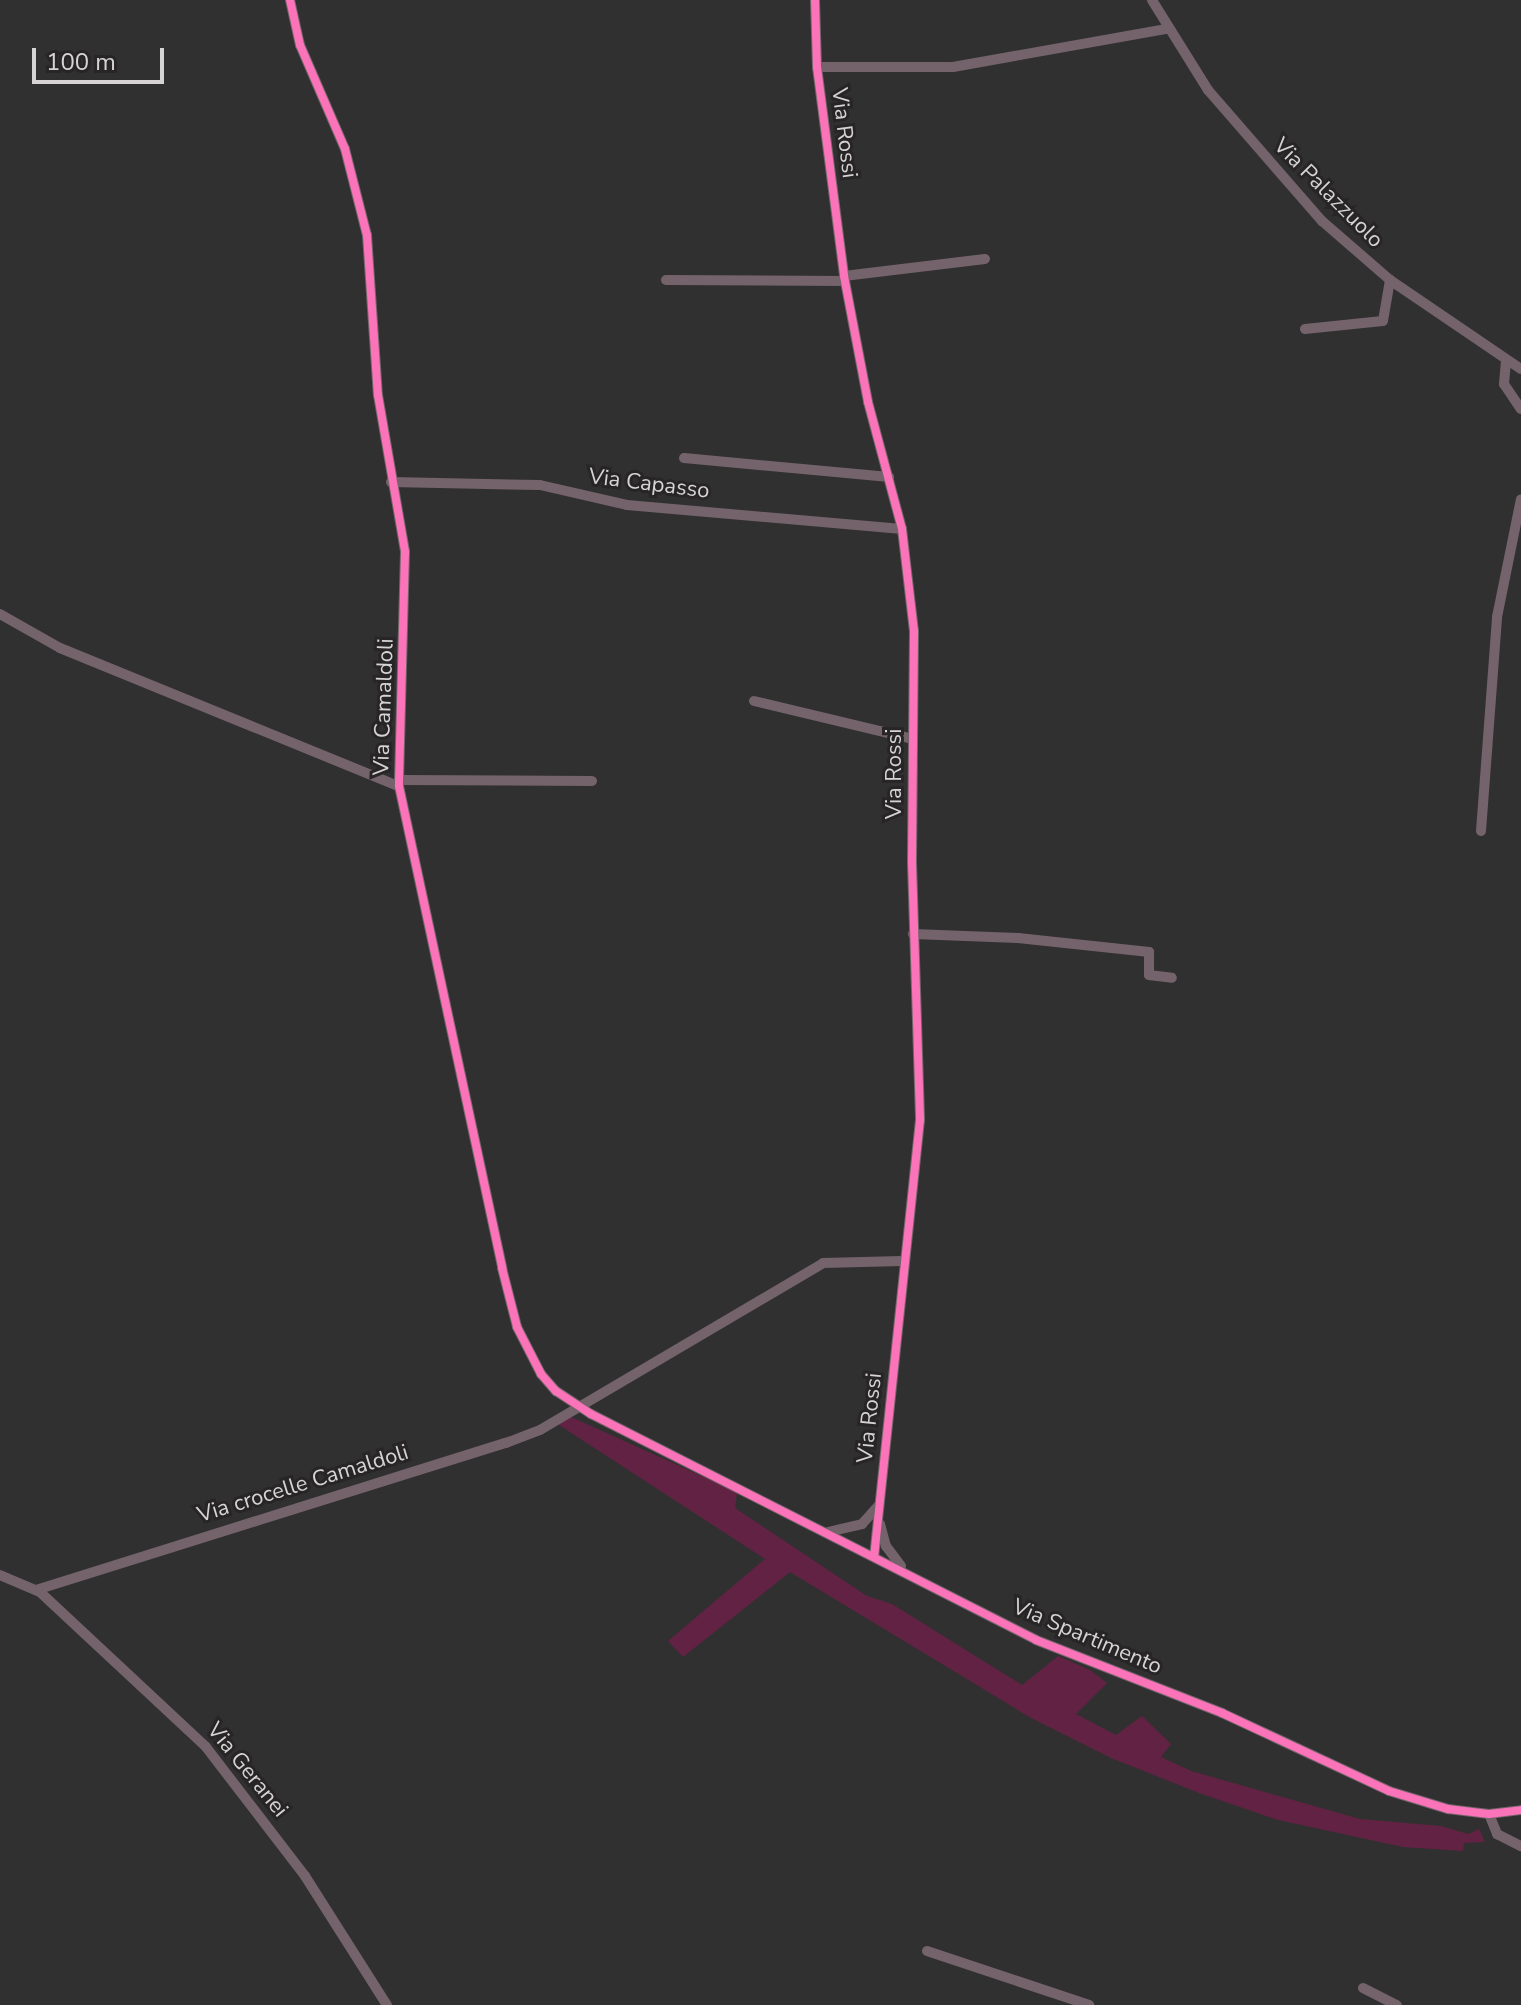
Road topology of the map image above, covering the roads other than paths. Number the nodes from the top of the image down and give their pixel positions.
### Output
1 (290, 0) edge
2 (815, 0) edge
3 (1152, 0) edge
4 (1167, 29) junction
5 (817, 67) junction
6 (985, 259) dead end
7 (845, 279) junction
8 (666, 280) dead end
9 (1390, 280) junction
10 (1305, 329) dead end
11 (1506, 361) junction
12 (1521, 369) edge
13 (1521, 409) edge
14 (684, 458) dead end
15 (889, 477) junction
16 (391, 482) junction
17 (1521, 499) edge
18 (902, 529) junction
19 (0, 614) edge
20 (754, 701) dead end
21 (913, 739) junction
22 (592, 781) dead end
23 (399, 783) junction
24 (1481, 831) dead end
25 (913, 934) junction
26 (1172, 978) dead end
27 (902, 1261) junction
28 (572, 1403) junction
29 (878, 1511) junction
30 (828, 1532) junction
31 (874, 1555) junction
32 (904, 1571) junction
33 (0, 1575) edge
34 (38, 1591) junction
35 (1521, 1810) edge
36 (1495, 1814) junction
37 (1521, 1846) edge
38 (927, 1951) dead end
39 (1363, 1988) dead end
40 (387, 2005) edge
41 (1089, 2005) edge
42 (1397, 2005) edge

1 - 16 street, Via Camaldoli
2 - 5 street, Via Rossi
3 - 4 street, Via Palazzuolo
4 - 5 street
4 - 9 street, Via Palazzuolo
5 - 7 street, Via Rossi
6 - 7 street
7 - 8 street
7 - 15 street, Via Rossi
9 - 10 street
9 - 11 street, Via Palazzuolo
11 - 12 street, Via Palazzuolo
11 - 13 street
14 - 15 street
15 - 18 street, Via Rossi
16 - 18 street, Via Capasso
16 - 23 street, Via Camaldoli
17 - 24 street
18 - 21 street, Via Rossi
19 - 23 street
20 - 21 street
21 - 25 street, Via Rossi
22 - 23 street
23 - 28 street, Via Camaldoli
25 - 26 street
25 - 27 street, Via Rossi
27 - 28 street, Via crocelle Camaldoli
27 - 29 street, Via Rossi
28 - 30 street, Via Spartimento
28 - 34 street, Via crocelle Camaldoli
29 - 30 street
29 - 31 street, Via Rossi
29 - 32 street
30 - 31 street, Via Spartimento
31 - 32 street, Via Spartimento
32 - 36 street, Via Spartimento
33 - 34 street
34 - 40 street, Via Geranei
35 - 36 street, Via Spartimento
36 - 37 street
38 - 41 street
39 - 42 street

